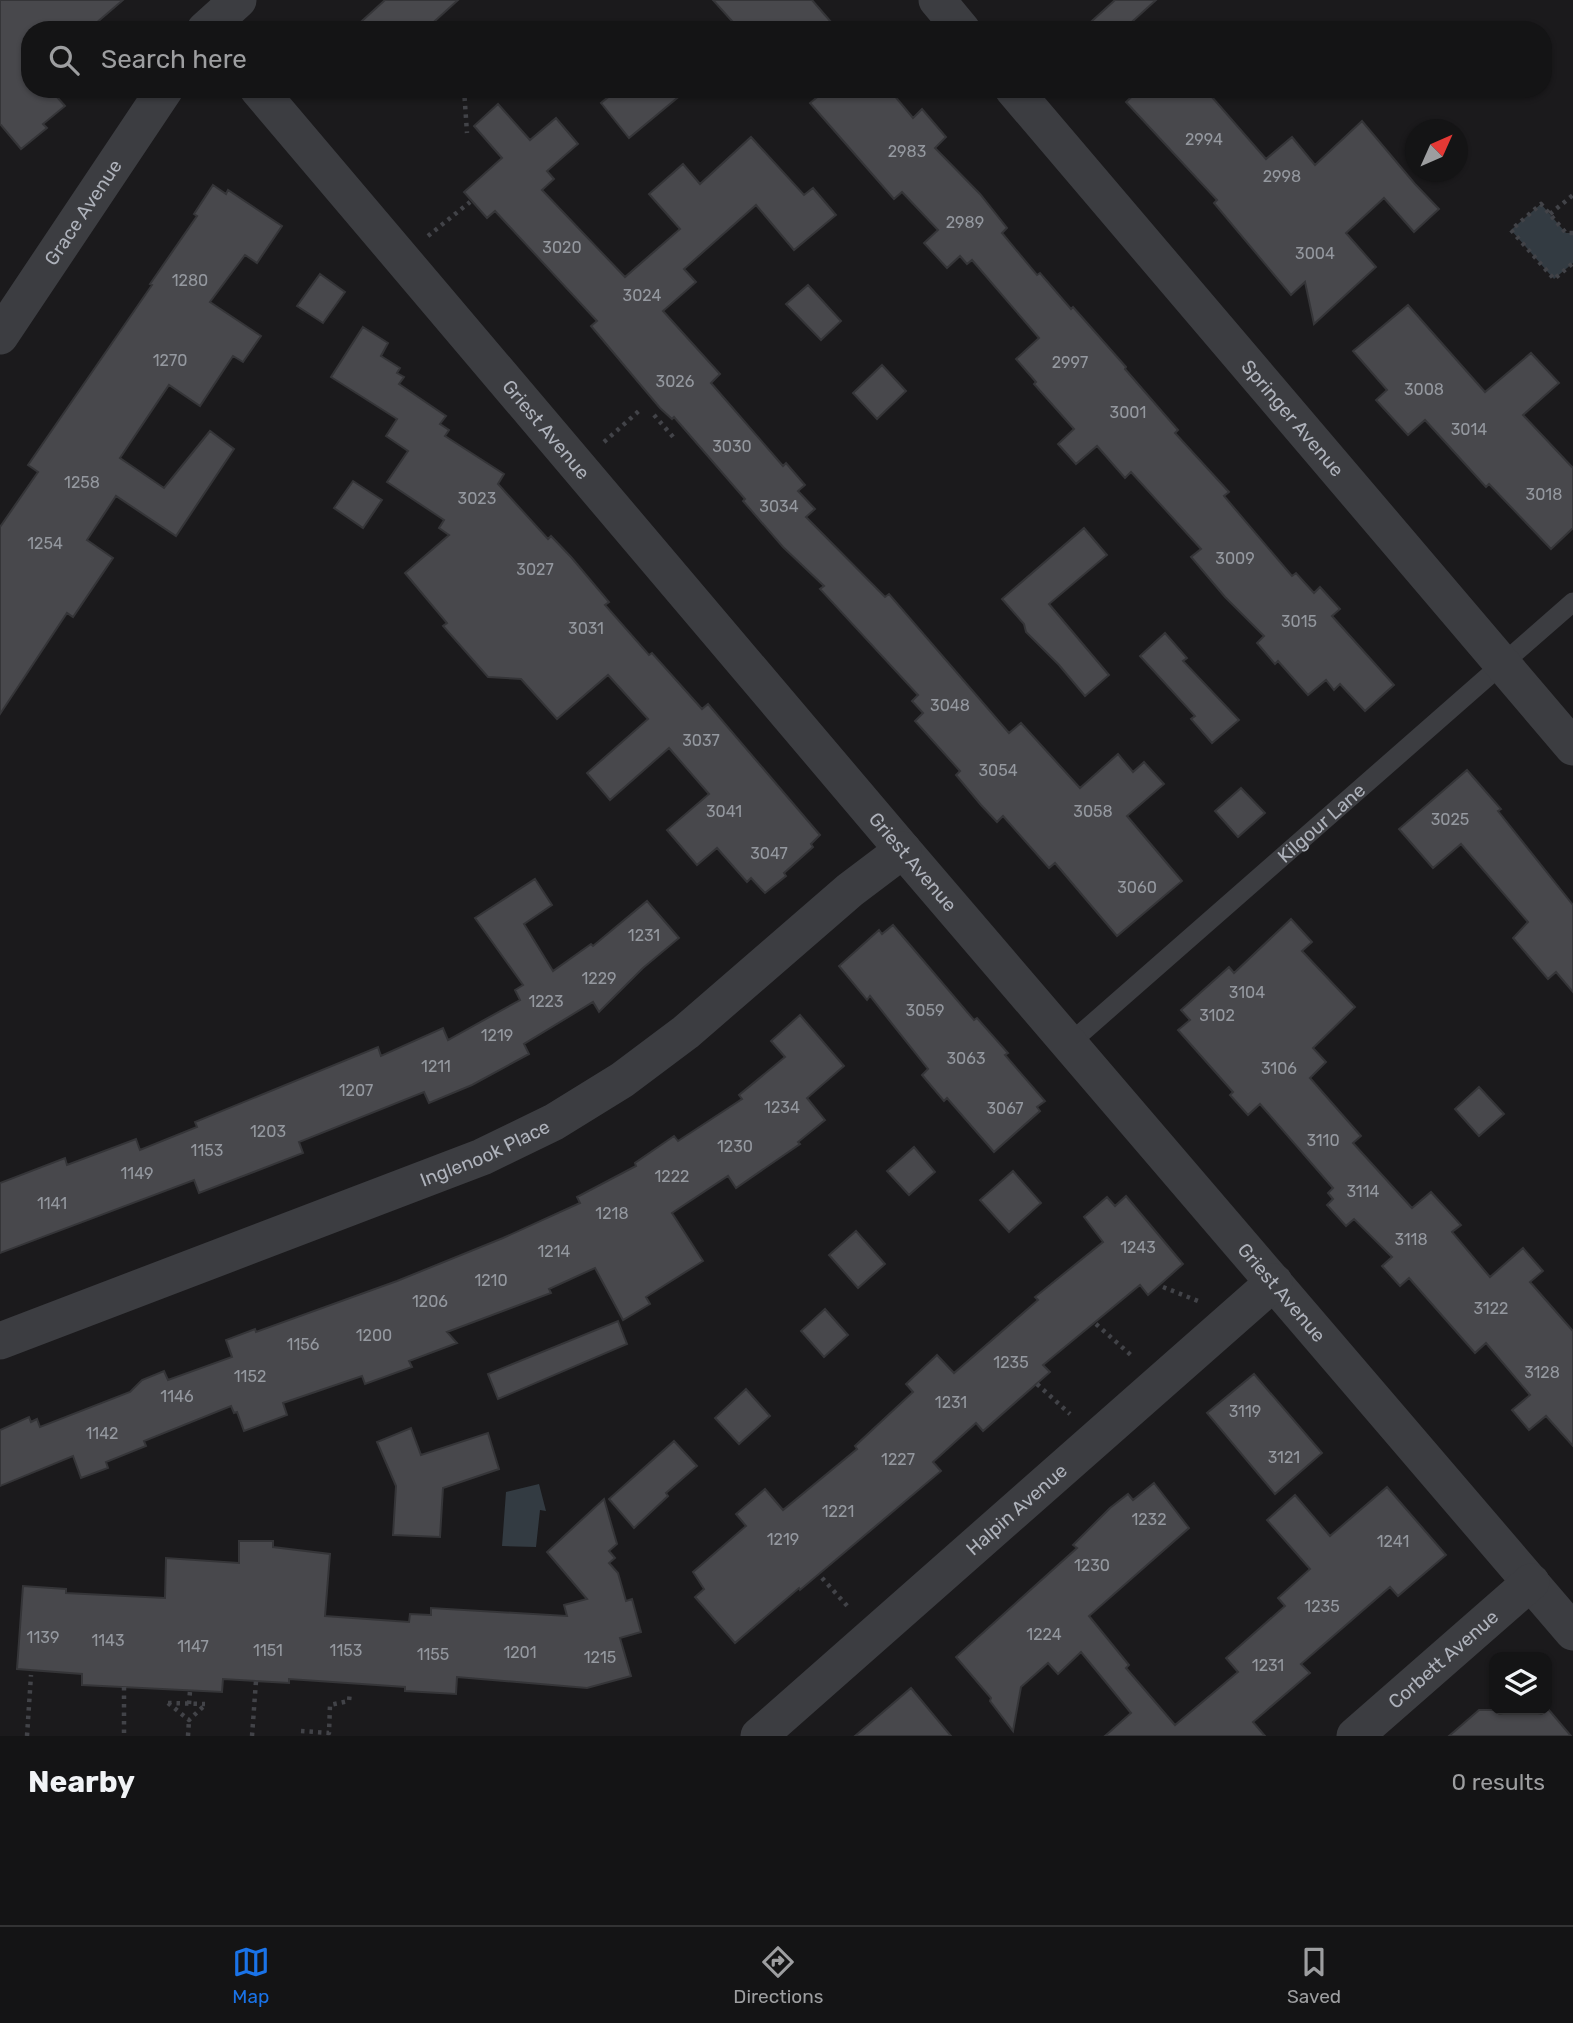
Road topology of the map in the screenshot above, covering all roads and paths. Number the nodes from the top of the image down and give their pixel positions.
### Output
1 (238, 0) edge
2 (937, 0) edge
3 (206, 21) edge
4 (954, 21) edge
5 (159, 98) edge
6 (266, 98) edge
7 (465, 98) edge
8 (1021, 98) edge
9 (467, 133) dead end
10 (1573, 195) edge
11 (470, 201) dead end
12 (1550, 214) junction
13 (1573, 233) edge
14 (428, 236) dead end
15 (1573, 263) edge
16 (0, 336) edge
17 (640, 410) dead end
18 (654, 415) dead end
19 (674, 438) dead end
20 (604, 442) dead end
21 (1573, 602) edge
22 (1503, 663) junction
23 (1573, 747) edge
24 (903, 850) junction
25 (1070, 1043) junction
26 (1274, 1282) junction
27 (1163, 1287) dead end
28 (1200, 1302) dead end
29 (1096, 1324) dead end
30 (0, 1341) edge
31 (1132, 1356) dead end
32 (1037, 1384) dead end
33 (1095, 1441) junction
34 (1531, 1582) junction
35 (1573, 1632) edge
36 (31, 1675) dead end
37 (256, 1681) dead end
38 (124, 1687) dead end
39 (190, 1691) dead end
40 (350, 1692) dead end
41 (189, 1704) junction
42 (189, 1720) junction
43 (301, 1731) dead end
44 (27, 1736) edge
45 (124, 1736) edge
46 (188, 1736) edge
47 (252, 1736) edge
48 (759, 1736) edge
49 (1355, 1736) edge

1 - 3 street
2 - 4 street
5 - 16 street, Grace Avenue
6 - 24 street, Griest Avenue
7 - 9 path
8 - 22 street, Springer Avenue
10 - 12 path
11 - 14 path
12 - 13 path
12 - 15 path
17 - 20 path
18 - 19 path
21 - 22 lane, Kilgour Lane
22 - 23 street, Springer Avenue
22 - 25 lane, Kilgour Lane
24 - 25 street, Griest Avenue
24 - 30 street, Inglenook Place
25 - 26 street, Griest Avenue
26 - 33 street, Halpin Avenue
26 - 34 street, Griest Avenue
27 - 28 path
29 - 31 path
32 - 33 path
33 - 48 street, Halpin Avenue
34 - 35 street, Griest Avenue
34 - 49 street, Corbett Avenue
36 - 44 path
37 - 47 path
38 - 45 path
39 - 41 path
40 - 43 path
41 - 42 path
41 - 42 path
42 - 46 path

